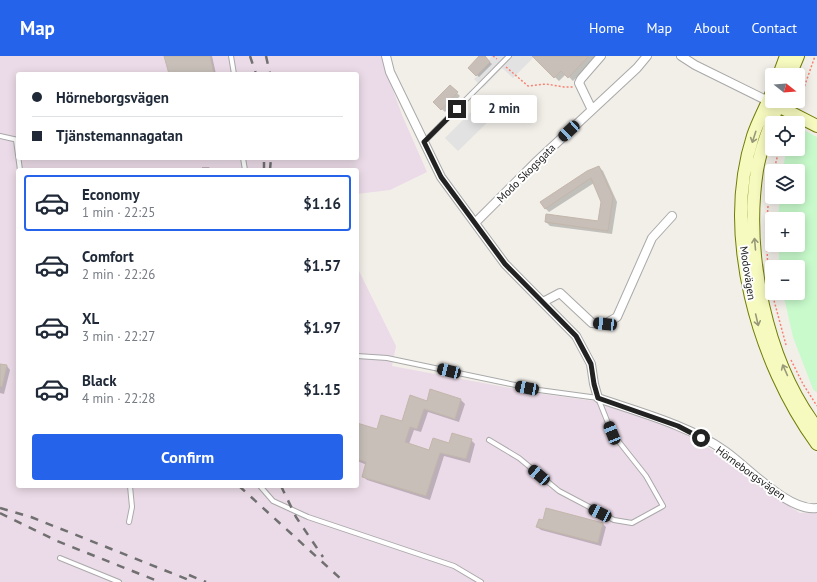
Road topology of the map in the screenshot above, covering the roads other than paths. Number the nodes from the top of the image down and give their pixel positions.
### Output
1 (231, 56) edge
2 (386, 56) edge
3 (509, 56) edge
4 (601, 56) edge
5 (647, 56) edge
6 (681, 56) edge
7 (786, 56) edge
8 (798, 56) edge
9 (782, 68) edge
10 (793, 68) edge
11 (234, 72) edge
12 (765, 96) edge
13 (770, 108) edge
14 (773, 108) edge
15 (786, 108) edge
16 (592, 110) junction
17 (817, 126) edge
18 (0, 136) edge
19 (16, 140) edge
20 (424, 142) junction
21 (672, 216) dead end
22 (475, 223) junction
23 (543, 302) junction
24 (359, 356) edge
25 (598, 398) junction
26 (817, 428) edge
27 (489, 440) dead end
28 (817, 444) edge
29 (130, 488) edge
30 (262, 488) edge
31 (817, 508) edge
32 (128, 522) dead end
33 (60, 558) dead end
34 (119, 582) edge
35 (480, 582) edge

1 - 11 lane
2 - 20 street
3 - 20 lane
4 - 16 street
5 - 16 street, Modo Skogsgata
6 - 12 street
7 - 9 main road
8 - 10 main road
13 -> 28 main road, Modovägen
26 -> 14 main road, Modovägen
15 - 17 main road
16 - 22 street, Modo Skogsgata
18 - 19 lane
20 - 22 street
21 - 23 street
22 - 23 street
23 - 25 street
24 - 25 lane
25 - 27 lane
25 - 31 street, Hörneborgsvägen
29 - 32 lane
30 - 35 lane
33 - 34 lane

